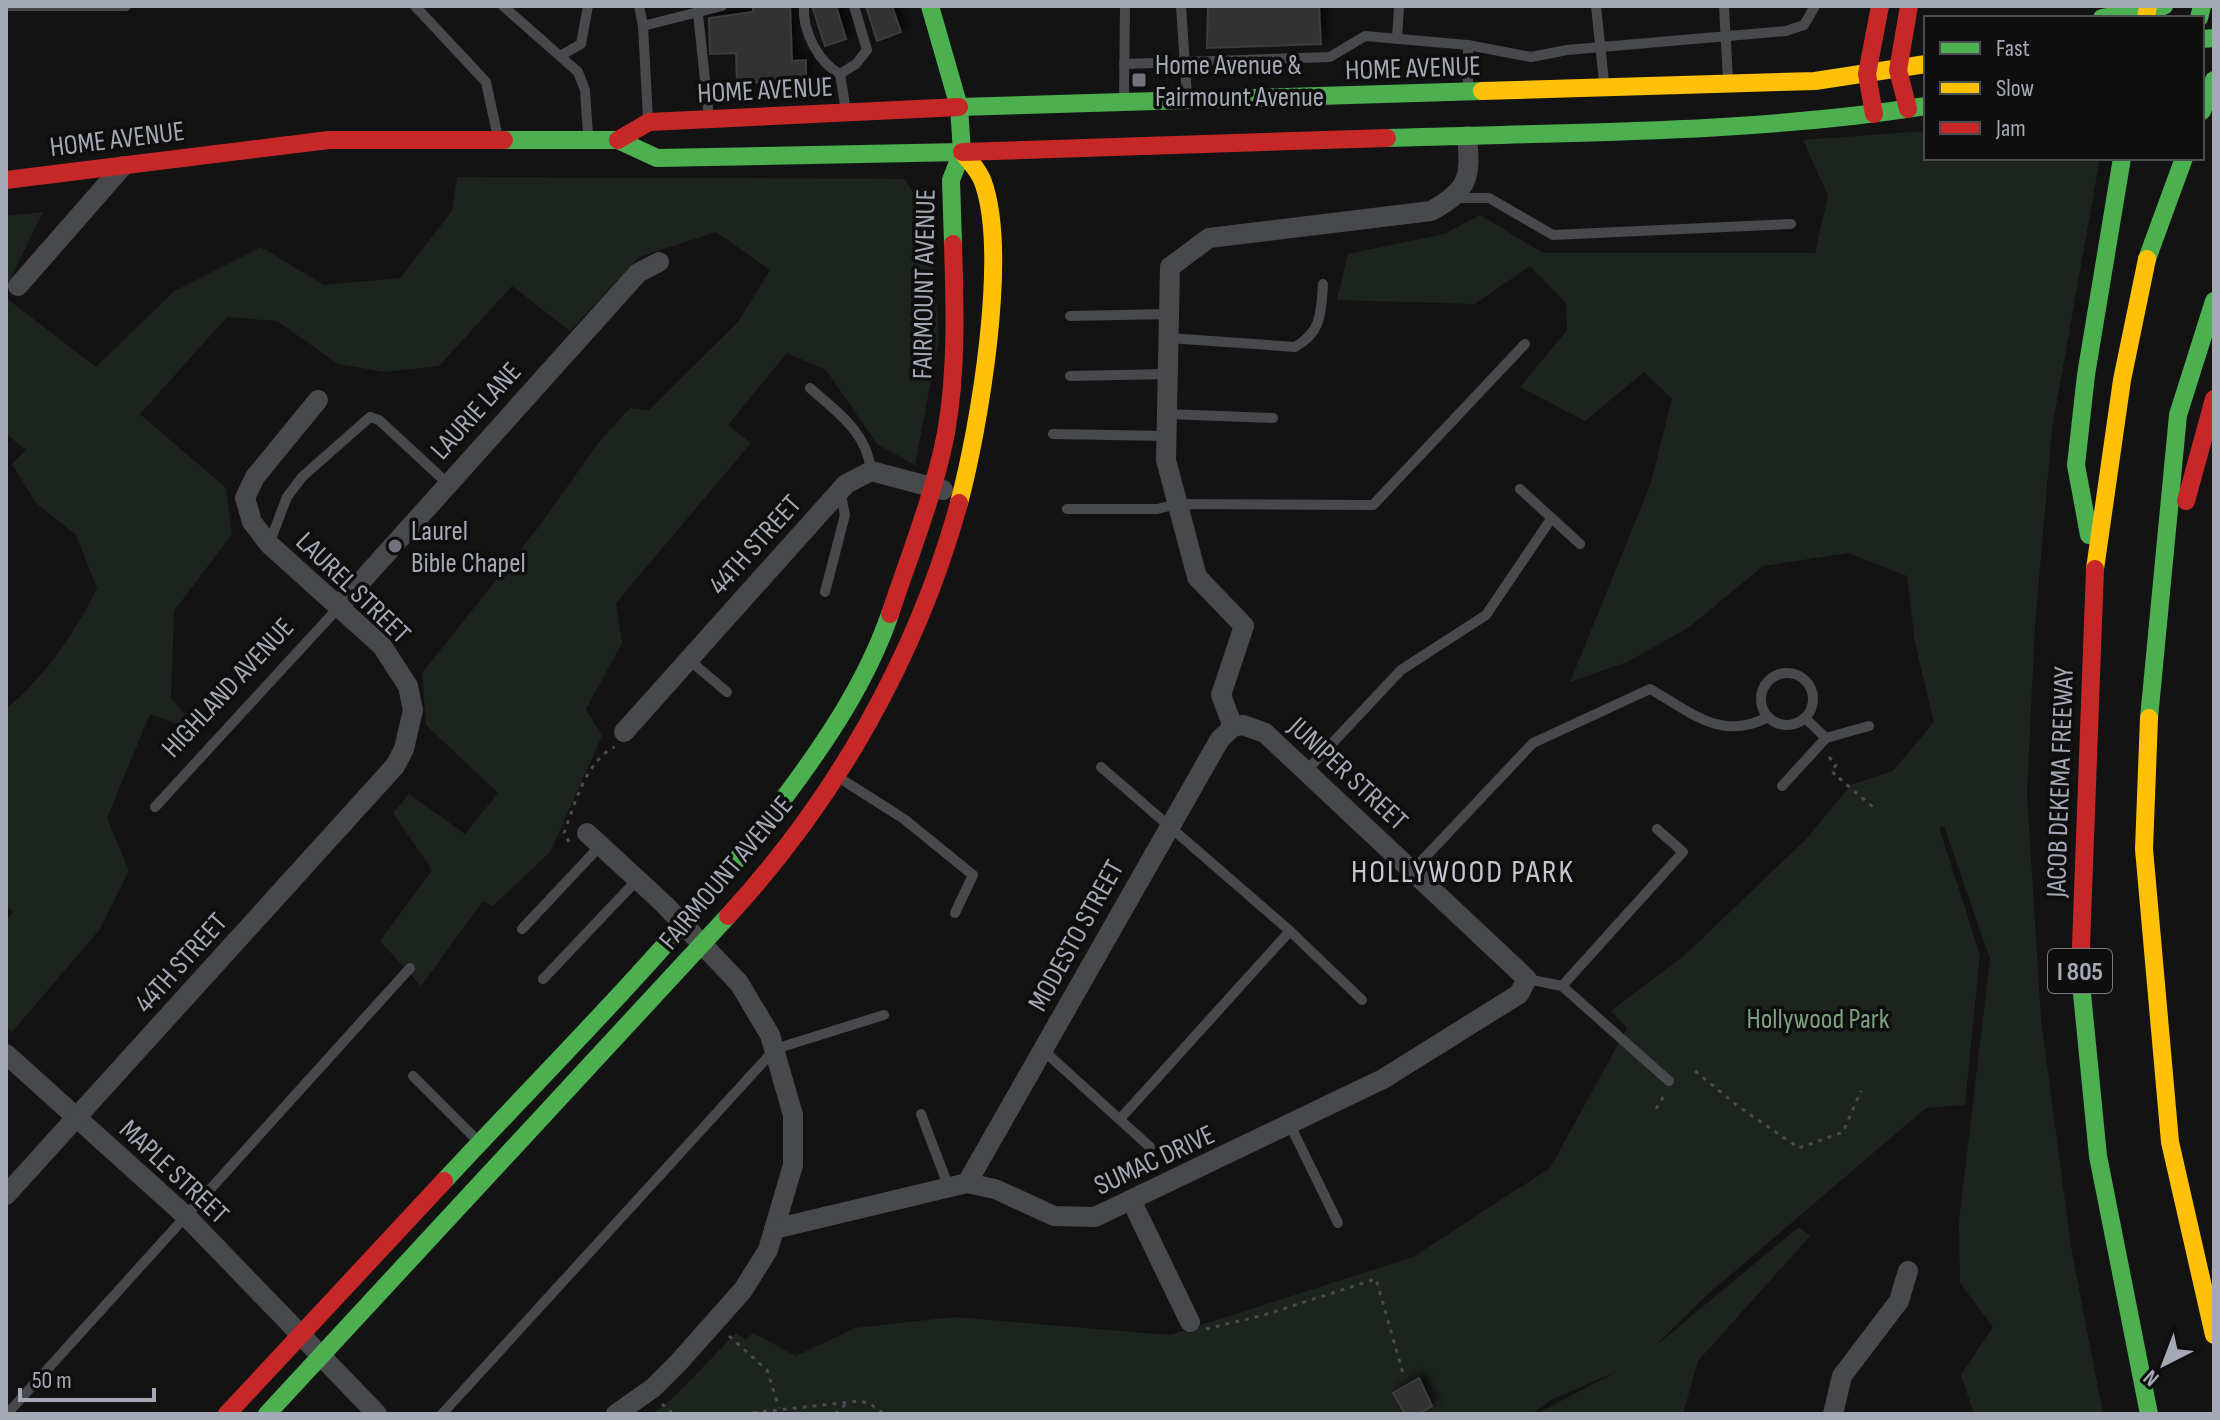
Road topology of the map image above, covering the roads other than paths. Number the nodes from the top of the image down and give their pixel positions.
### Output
1 (6, 6) edge
2 (126, 6) edge
3 (415, 6) edge
4 (503, 6) edge
5 (588, 6) edge
6 (639, 6) edge
7 (722, 6) edge
8 (804, 6) edge
9 (854, 6) edge
10 (930, 6) edge
11 (1125, 6) edge
12 (1181, 6) edge
13 (1399, 6) edge
14 (1596, 6) edge
15 (1724, 6) edge
16 (1815, 6) edge
17 (1880, 6) edge
18 (1910, 6) edge
19 (2164, 6) edge
20 (698, 14) junction
21 (2112, 16) edge
22 (643, 26) junction
23 (1923, 32) dead end
24 (1726, 38) junction
25 (1397, 39) junction
26 (1468, 45) junction
27 (1603, 47) junction
28 (560, 56) junction
29 (1185, 63) junction
30 (1124, 64) junction
31 (1924, 64) edge
32 (1898, 70) junction
33 (840, 74) junction
34 (1867, 74) junction
35 (1728, 84) junction
36 (2212, 84) edge
37 (1604, 88) junction
38 (1468, 93) junction
39 (1188, 102) junction
40 (1124, 104) junction
41 (2204, 106) edge
42 (959, 107) junction
43 (1917, 107) edge
44 (846, 113) junction
45 (1874, 114) junction
46 (709, 120) junction
47 (649, 122) junction
48 (1467, 136) junction
49 (588, 139) junction
50 (499, 140) junction
51 (618, 140) junction
52 (962, 152) junction
53 (2122, 160) edge
54 (2169, 160) edge
55 (2183, 160) edge
56 (123, 166) junction
57 (6, 180) edge
58 (1455, 198) junction
59 (1791, 224) dead end
60 (2150, 246) junction
61 (659, 262) dead end
62 (1323, 284) dead end
63 (18, 286) dead end
64 (2214, 301) edge
65 (1169, 314) junction
66 (1070, 316) dead end
67 (1169, 338) junction
68 (1525, 344) dead end
69 (1168, 374) junction
70 (1070, 376) dead end
71 (810, 388) dead end
72 (2214, 399) edge
73 (318, 400) dead end
74 (1167, 414) junction
75 (1273, 418) dead end
76 (1053, 434) dead end
77 (1166, 436) junction
78 (871, 471) junction
79 (447, 483) junction
80 (933, 487) junction
81 (1520, 489) dead end
82 (840, 490) junction
83 (961, 494) junction
84 (1178, 504) junction
85 (1067, 509) dead end
86 (1551, 519) junction
87 (269, 544) junction
88 (1580, 544) dead end
89 (2095, 568) junction
90 (825, 592) dead end
91 (340, 605) junction
92 (2157, 607) junction
93 (688, 659) junction
94 (727, 692) dead end
95 (1768, 717) junction
96 (1805, 718) junction
97 (1238, 726) junction
98 (1869, 726) dead end
99 (624, 732) road end
100 (1826, 738) junction
101 (395, 766) joint
102 (1101, 767) dead end
103 (1307, 770) junction
104 (836, 776) junction
105 (1782, 786) dead end
106 (155, 807) dead end
107 (1169, 825) junction
108 (1657, 829) dead end
109 (594, 840) joint
110 (1412, 871) junction
111 (637, 880) junction
112 (955, 913) dead end
113 (682, 926) junction
114 (522, 929) dead end
115 (1290, 931) junction
116 (701, 945) junction
117 (410, 968) dead end
118 (543, 979) dead end
119 (1527, 979) junction
120 (1562, 986) junction
121 (1362, 1000) dead end
122 (884, 1015) dead end
123 (775, 1049) junction
124 (1043, 1050) junction
125 (6, 1054) edge
126 (413, 1076) dead end
127 (1669, 1081) dead end
128 (921, 1114) dead end
129 (76, 1118) junction
130 (1120, 1119) junction
131 (1290, 1125) junction
132 (480, 1143) junction
133 (1150, 1147) dead end
134 (958, 1186) junction
135 (6, 1195) edge
136 (1131, 1200) junction
137 (187, 1217) junction
138 (1338, 1223) dead end
139 (774, 1229) junction
140 (1908, 1271) dead end
141 (1190, 1322) road end
142 (301, 1335) junction
143 (2214, 1335) edge
144 (322, 1355) junction
145 (7, 1414) edge
146 (227, 1414) edge
147 (267, 1414) edge
148 (377, 1414) edge
149 (442, 1414) edge
150 (616, 1414) edge
151 (1833, 1414) edge
152 (2149, 1414) edge

1 - 2 lane
3 - 50 lane
4 - 28 lane
5 - 28 lane
6 - 22 lane
7 - 20 lane
8 - 33 lane
9 - 33 lane
10 - 42 main road, FAIRMOUNT AVENUE
11 - 30 lane
12 - 29 lane
13 - 25 lane
14 - 27 lane
15 - 24 lane
16 - 24 lane
17 - 34 main road
18 - 23 main road
18 - 32 main road
19 - 21 main road
20 - 22 lane
20 - 46 lane
22 - 47 lane
24 - 27 lane
24 - 35 lane
25 - 26 lane
25 - 29 lane
26 - 27 lane
26 - 38 lane
27 - 37 lane
28 - 49 lane
29 - 30 lane
29 - 39 lane
30 - 40 lane
31 - 32 main road, HOME AVENUE
32 - 34 main road, HOME AVENUE
32 - 43 main road
33 - 44 lane
34 - 35 main road, HOME AVENUE
34 - 45 main road
35 - 37 main road, HOME AVENUE
36 - 41 main road
37 - 38 main road, HOME AVENUE
38 - 39 main road, HOME AVENUE
39 - 40 main road, HOME AVENUE
40 - 42 main road, HOME AVENUE
42 - 44 main road, HOME AVENUE
42 - 52 main road, FAIRMOUNT AVENUE
43 - 45 main road, HOME AVENUE
44 - 46 main road, HOME AVENUE
45 - 48 main road, HOME AVENUE
46 - 47 main road, HOME AVENUE
47 - 51 main road, HOME AVENUE
48 - 52 main road, HOME AVENUE
48 - 58 street
49 - 50 main road, HOME AVENUE
49 - 51 main road, HOME AVENUE
50 - 56 main road, HOME AVENUE
51 - 52 main road, HOME AVENUE
52 - 80 main road, FAIRMOUNT AVENUE
52 - 83 main road, FAIRMOUNT AVENUE
53 - 89 main road
54 - 60 main road
55 - 60 main road, JACOB DEKEMA FREEWAY / I 805
56 - 57 main road, HOME AVENUE
56 - 63 street
58 - 59 lane
58 - 65 street
60 - 89 main road, JACOB DEKEMA FREEWAY / I 805
61 - 79 street, LAURIE LANE
62 - 67 lane
64 - 92 main road, I 805
65 - 66 lane
65 - 67 street
67 - 69 street
68 - 84 lane
69 - 70 lane
69 - 74 street
71 - 78 lane
72 - 92 main road
73 - 87 street, LAUREL STREET
74 - 75 lane
74 - 77 street
76 - 77 lane
77 - 84 street
78 - 80 street
78 - 82 street, 44TH STREET
79 - 87 lane
79 - 91 street, LAURIE LANE
80 - 83 street
80 - 113 main road, FAIRMOUNT AVENUE
81 - 86 lane
82 - 90 lane
82 - 93 street, 44TH STREET
83 - 104 main road, FAIRMOUNT AVENUE
84 - 85 lane
84 - 97 street
86 - 88 lane
86 - 103 lane
87 - 91 street, LAUREL STREET
89 - 152 main road, JACOB DEKEMA FREEWAY / I 805
91 - 101 street, LAUREL STREET
91 - 106 lane, HIGHLAND AVENUE
92 - 143 main road, I 805
93 - 94 lane
93 - 99 street, 44TH STREET
95 - 96 lane
95 - 96 lane
95 - 110 lane
96 - 100 lane
97 - 103 street, JUNIPER STREET
97 - 107 street, MODESTO STREET
98 - 100 lane
100 - 105 lane
101 - 129 street, 44TH STREET
102 - 107 lane
103 - 110 street, JUNIPER STREET
104 - 112 lane
104 - 116 main road, FAIRMOUNT AVENUE
107 - 115 lane
107 - 124 street, MODESTO STREET
108 - 120 lane
109 - 111 street
109 - 114 lane
110 - 119 street, JUNIPER STREET
111 - 113 street
111 - 118 lane
113 - 116 street
113 - 132 main road, FAIRMOUNT AVENUE
115 - 121 lane
115 - 130 lane
116 - 123 street
116 - 144 main road, FAIRMOUNT AVENUE
117 - 137 lane
119 - 120 lane
119 - 131 street, SUMAC DRIVE
120 - 127 lane
122 - 123 lane
123 - 139 street
123 - 149 lane
124 - 130 lane
124 - 134 street, MODESTO STREET
125 - 129 street, MAPLE STREET
126 - 132 lane
128 - 134 lane
129 - 135 street, 44TH STREET
129 - 137 street, MAPLE STREET
130 - 133 lane
131 - 136 street, SUMAC DRIVE
131 - 138 lane
132 - 142 main road, FAIRMOUNT AVENUE
134 - 136 street, SUMAC DRIVE
134 - 139 street, SUMAC DRIVE
136 - 141 street
137 - 142 street, MAPLE STREET
137 - 145 lane
139 - 150 street
140 - 151 street
142 - 144 street
142 - 146 main road, FAIRMOUNT AVENUE
144 - 147 main road, FAIRMOUNT AVENUE
144 - 148 street

